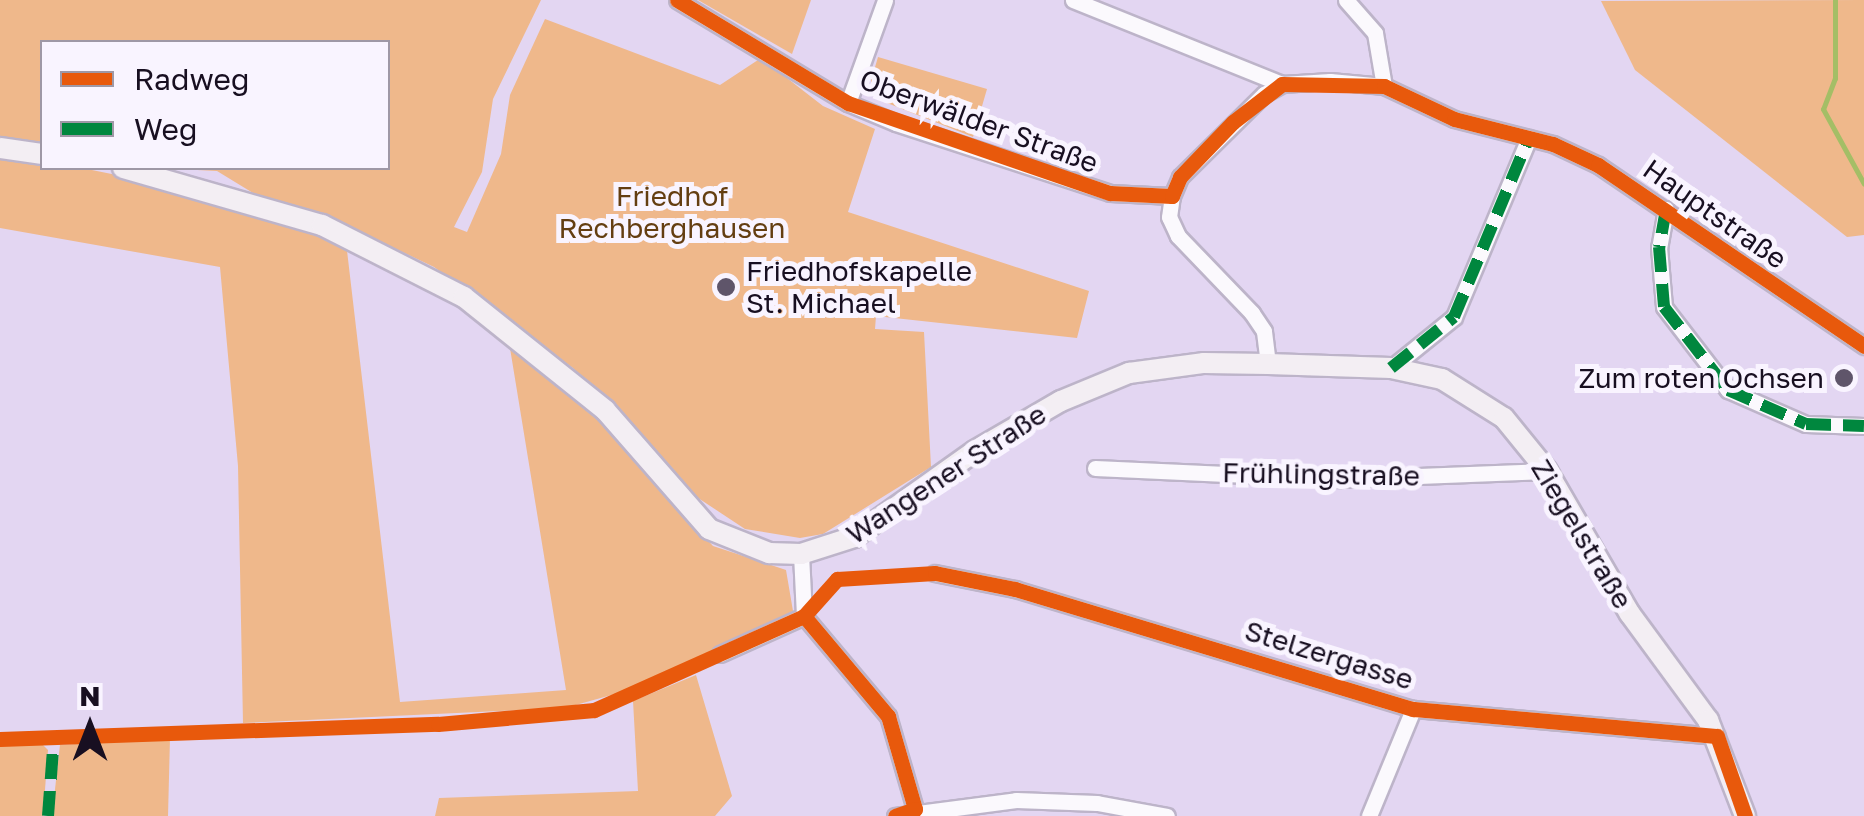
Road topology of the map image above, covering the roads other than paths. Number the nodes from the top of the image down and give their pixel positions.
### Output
1 (677, 0) edge
2 (885, 0) edge
3 (1073, 0) edge
4 (1346, 0) edge
5 (1363, 0) edge
6 (1364, 18) junction
7 (1282, 84) junction
8 (1384, 86) junction
9 (848, 103) junction
10 (1529, 138) junction
11 (0, 148) edge
12 (40, 154) edge
13 (132, 170) edge
14 (1172, 196) junction
15 (1666, 209) junction
16 (1864, 346) edge
17 (1268, 364) junction
18 (1391, 368) junction
19 (1864, 426) edge
20 (1095, 468) dead end
21 (1547, 472) junction
22 (800, 554) junction
23 (935, 573) dead end
24 (804, 616) junction
25 (720, 654) dead end
26 (1413, 709) junction
27 (1717, 736) junction
28 (1016, 808) edge
29 (915, 809) junction
30 (895, 816) edge
31 (1166, 816) edge
32 (1369, 816) edge
33 (1745, 816) edge

1 - 9 street, Oberwälder Straße
2 - 9 street
3 - 7 street
4 - 6 street
5 - 6 street
6 - 8 street
7 - 8 street
7 - 14 street
8 - 10 street
9 - 14 street, Oberwälder Straße
10 - 15 street, Hauptstraße
10 - 18 street
11 - 12 street
13 - 22 street, Wangener Straße
14 - 17 street
15 - 16 street, Hauptstraße
15 - 19 street
17 - 18 street, Ziegelstraße
17 - 22 street, Wangener Straße
18 - 21 street, Ziegelstraße
20 - 21 street, Frühlingstraße
21 - 27 street, Ziegelstraße
22 - 24 street
23 - 26 street, Stelzergasse
24 - 25 street
24 - 29 street
26 - 27 street, Stelzergasse
26 - 32 street
27 - 33 street, Ziegelstraße
28 - 29 street
28 - 31 street
29 - 30 street

